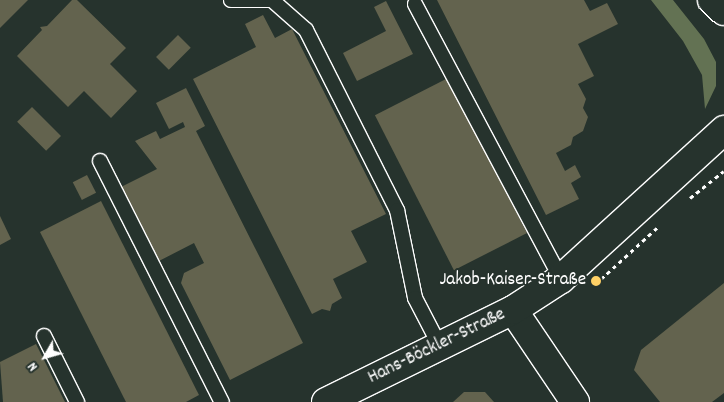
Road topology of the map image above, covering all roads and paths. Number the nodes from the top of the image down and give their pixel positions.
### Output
1 (231, 0) edge
2 (712, 0) edge
3 (415, 4) dead end
4 (724, 12) edge
5 (724, 130) edge
6 (100, 161) dead end
7 (561, 279) junction
8 (513, 310) junction
9 (44, 336) dead end
10 (440, 346) junction
11 (571, 401) edge
12 (77, 402) edge
13 (222, 402) edge
14 (326, 402) edge

1 - 10 lane
2 - 4 street
3 - 7 lane
5 - 7 street, Hans-Böckler-Straße
6 - 13 lane
7 - 8 street, Hans-Böckler-Straße
8 - 10 street, Hans-Böckler-Straße
8 - 11 street
9 - 12 lane
10 - 14 street, Hans-Böckler-Straße

